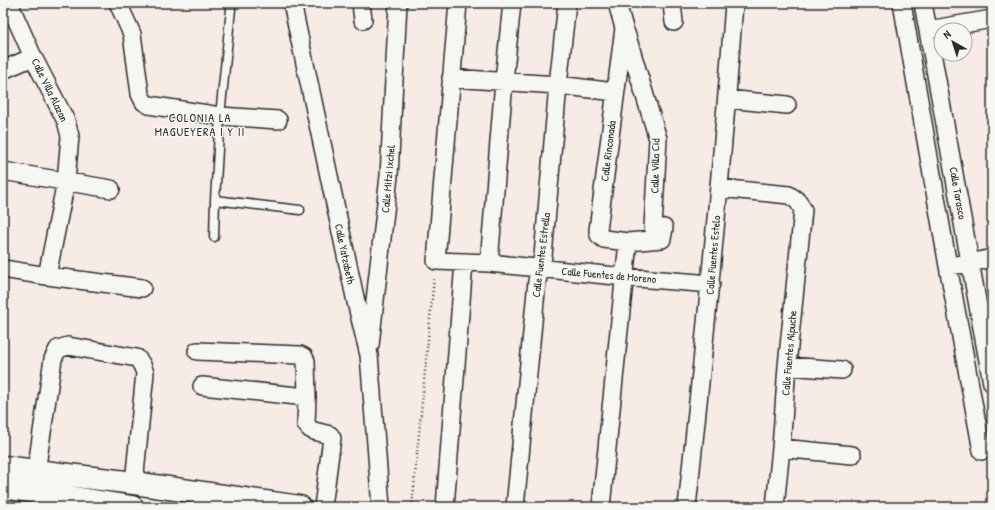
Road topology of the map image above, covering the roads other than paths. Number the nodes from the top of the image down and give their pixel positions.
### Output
1 (9, 3) edge
2 (118, 3) edge
3 (230, 3) edge
4 (292, 3) edge
5 (360, 3) edge
6 (398, 3) edge
7 (458, 3) edge
8 (512, 3) edge
9 (567, 3) edge
10 (617, 3) edge
11 (672, 3) edge
12 (734, 3) edge
13 (902, 3) edge
14 (923, 3) edge
15 (992, 19) edge
16 (363, 20) dead end
17 (674, 22) dead end
18 (624, 28) junction
19 (928, 30) junction
20 (33, 57) junction
21 (3, 70) edge
22 (451, 78) junction
23 (504, 81) junction
24 (558, 85) junction
25 (615, 92) junction
26 (727, 99) junction
27 (787, 105) dead end
28 (220, 116) junction
29 (278, 120) dead end
30 (3, 171) edge
31 (66, 181) junction
32 (719, 188) junction
33 (111, 189) dead end
34 (215, 200) junction
35 (300, 210) dead end
36 (214, 237) dead end
37 (628, 242) junction
38 (992, 258) edge
39 (464, 262) junction
40 (489, 263) junction
41 (971, 263) junction
42 (948, 266) junction
43 (3, 269) edge
44 (540, 269) junction
45 (47, 276) junction
46 (625, 277) junction
47 (711, 284) junction
48 (142, 288) dead end
49 (197, 351) dead end
50 (369, 355) junction
51 (787, 366) junction
52 (842, 370) dead end
53 (992, 383) edge
54 (202, 386) dead end
55 (307, 397) junction
56 (781, 448) junction
57 (982, 451) dead end
58 (852, 455) dead end
59 (3, 467) edge
60 (36, 472) junction
61 (82, 477) junction
62 (134, 483) junction
63 (3, 487) edge
64 (75, 503) edge
65 (132, 507) edge
66 (300, 507) edge
67 (323, 507) edge
68 (381, 507) edge
69 (445, 507) edge
70 (515, 507) edge
71 (602, 507) edge
72 (687, 507) edge
73 (775, 507) edge

1 - 20 street, Calle Villa Alazan
2 - 28 street
3 - 28 lane
4 - 50 street, Calle Yatzabeth
5 - 16 street
6 - 50 street, Calle Mitzi Ixchel
7 - 22 street
8 - 23 street
9 - 24 street, Calle Fuentes Estrella
10 - 18 street, Calle Rinconada
11 - 17 street
12 - 26 street, Calle Fuentes Estelo
13 - 42 street
14 - 19 street, Calle Tarasco
15 - 19 street
18 - 25 street, Calle Rinconada
18 - 37 street, Calle Villa Cid
19 - 41 street, Calle Tarasco
20 - 21 street
20 - 31 street, Calle Villa Alazan
22 - 23 street
22 - 39 street, Calle Fuentes de Moreno
23 - 24 street
23 - 40 street
24 - 25 street
24 - 44 street, Calle Fuentes Estrella
25 - 37 street, Calle Rinconada
26 - 27 street
26 - 32 street, Calle Fuentes Estelo
28 - 29 street
28 - 34 lane
30 - 31 street
31 - 33 street
31 - 45 street, Calle Villa Alazan
32 - 47 street, Calle Fuentes Estelo
32 - 51 street, Calle Fuentes Alpuche
34 - 35 lane
34 - 36 lane
37 - 46 street
38 - 41 street
39 - 40 street, Calle Fuentes de Moreno
39 - 69 street
40 - 44 street, Calle Fuentes de Moreno
41 - 42 street
41 - 53 street, Calle Tarasco
42 - 57 street
43 - 45 street
44 - 46 street, Calle Fuentes de Moreno
44 - 70 street, Calle Fuentes Estrella
45 - 48 street
46 - 47 street, Calle Fuentes de Moreno
46 - 71 street
47 - 72 street, Calle Fuentes Estelo
49 - 55 street
50 - 68 street, Calle Yatzabeth
51 - 52 street
51 - 56 street, Calle Fuentes Alpuche
54 - 55 street
55 - 67 street
56 - 58 street
56 - 73 street, Calle Fuentes Alpuche
59 - 60 street
60 - 61 street
60 - 62 street
61 - 62 street
61 - 64 street
62 - 66 street
63 - 64 street
64 - 65 street

